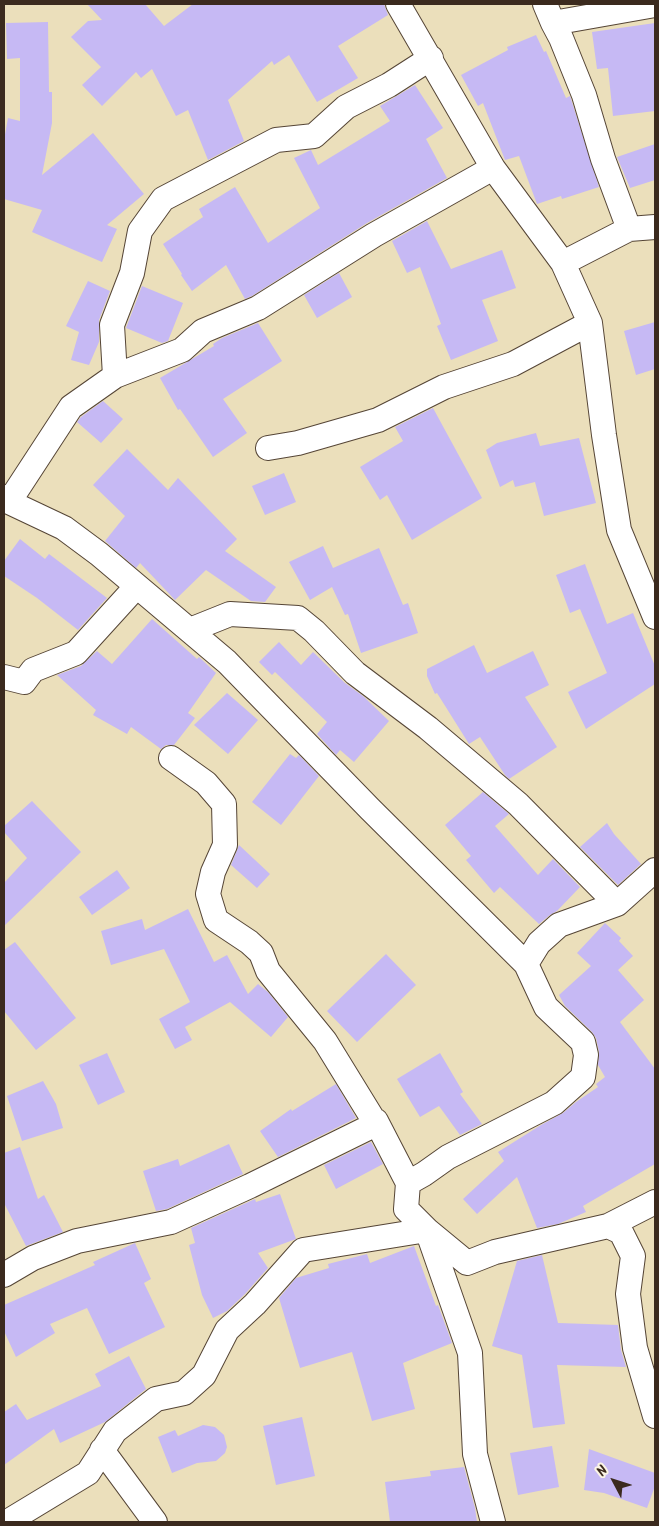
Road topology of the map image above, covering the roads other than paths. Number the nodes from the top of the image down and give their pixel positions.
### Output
1 (398, 4) edge
2 (655, 5) edge
3 (549, 14) edge
4 (431, 58) junction
5 (493, 168) junction
6 (655, 227) edge
7 (629, 229) junction
8 (564, 263) junction
9 (590, 323) junction
10 (115, 376) junction
11 (268, 448) dead end
12 (6, 499) edge
13 (136, 587) junction
14 (655, 616) edge
15 (190, 630) junction
16 (4, 677) edge
17 (171, 758) dead end
18 (655, 870) edge
19 (617, 904) junction
20 (526, 964) junction
21 (376, 1124) junction
22 (408, 1183) junction
23 (655, 1202) edge
24 (608, 1226) junction
25 (426, 1230) junction
26 (4, 1275) edge
27 (655, 1416) edge
28 (102, 1450) junction
29 (7, 1522) edge
30 (154, 1522) edge
31 (493, 1522) edge

1 - 4 street
2 - 3 street
3 - 7 street
4 - 5 street
4 - 10 street
5 - 8 street
5 - 10 street
6 - 7 street
7 - 8 street
8 - 9 street
9 - 11 street
9 - 14 street
10 - 12 street
12 - 13 street
13 - 15 street
13 - 16 street
15 - 19 street
15 - 20 street
17 - 21 street
18 - 19 street
19 - 20 street
20 - 22 street
21 - 22 street
21 - 26 street
22 - 25 street
23 - 24 street
24 - 25 street
24 - 27 street
25 - 28 street
25 - 31 street
28 - 29 street
28 - 30 street

